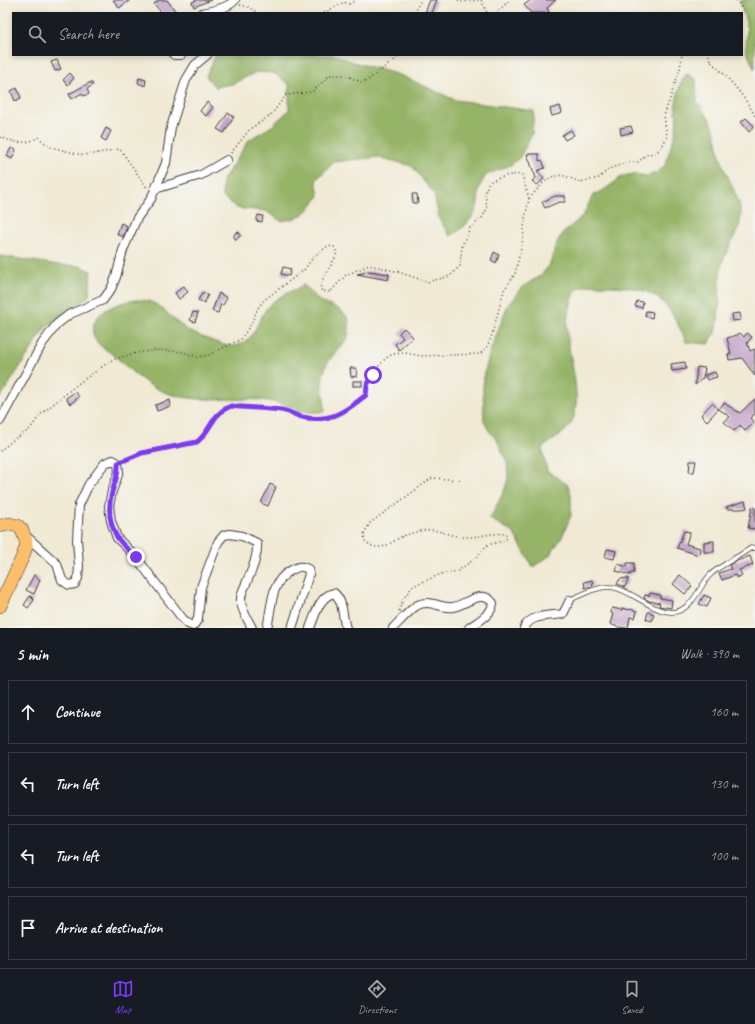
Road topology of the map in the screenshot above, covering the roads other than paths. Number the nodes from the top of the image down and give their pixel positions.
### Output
1 (236, 0) edge
2 (205, 12) edge
3 (206, 56) edge
4 (227, 160) road end
5 (155, 189) junction
6 (0, 421) edge
7 (2, 523) edge
8 (24, 534) junction
9 (755, 548) edge
10 (570, 600) joint
11 (0, 606) edge
12 (252, 628) edge
13 (267, 628) edge
14 (292, 628) edge
15 (310, 628) edge
16 (346, 628) edge
17 (393, 628) edge
18 (469, 628) edge
19 (524, 628) edge

1 - 2 street
3 - 5 street
4 - 5 street
5 - 6 street
7 - 8 main road
8 - 11 main road
8 - 12 street
9 - 10 lane
10 - 19 street
13 - 14 street
15 - 16 street
17 - 18 street

